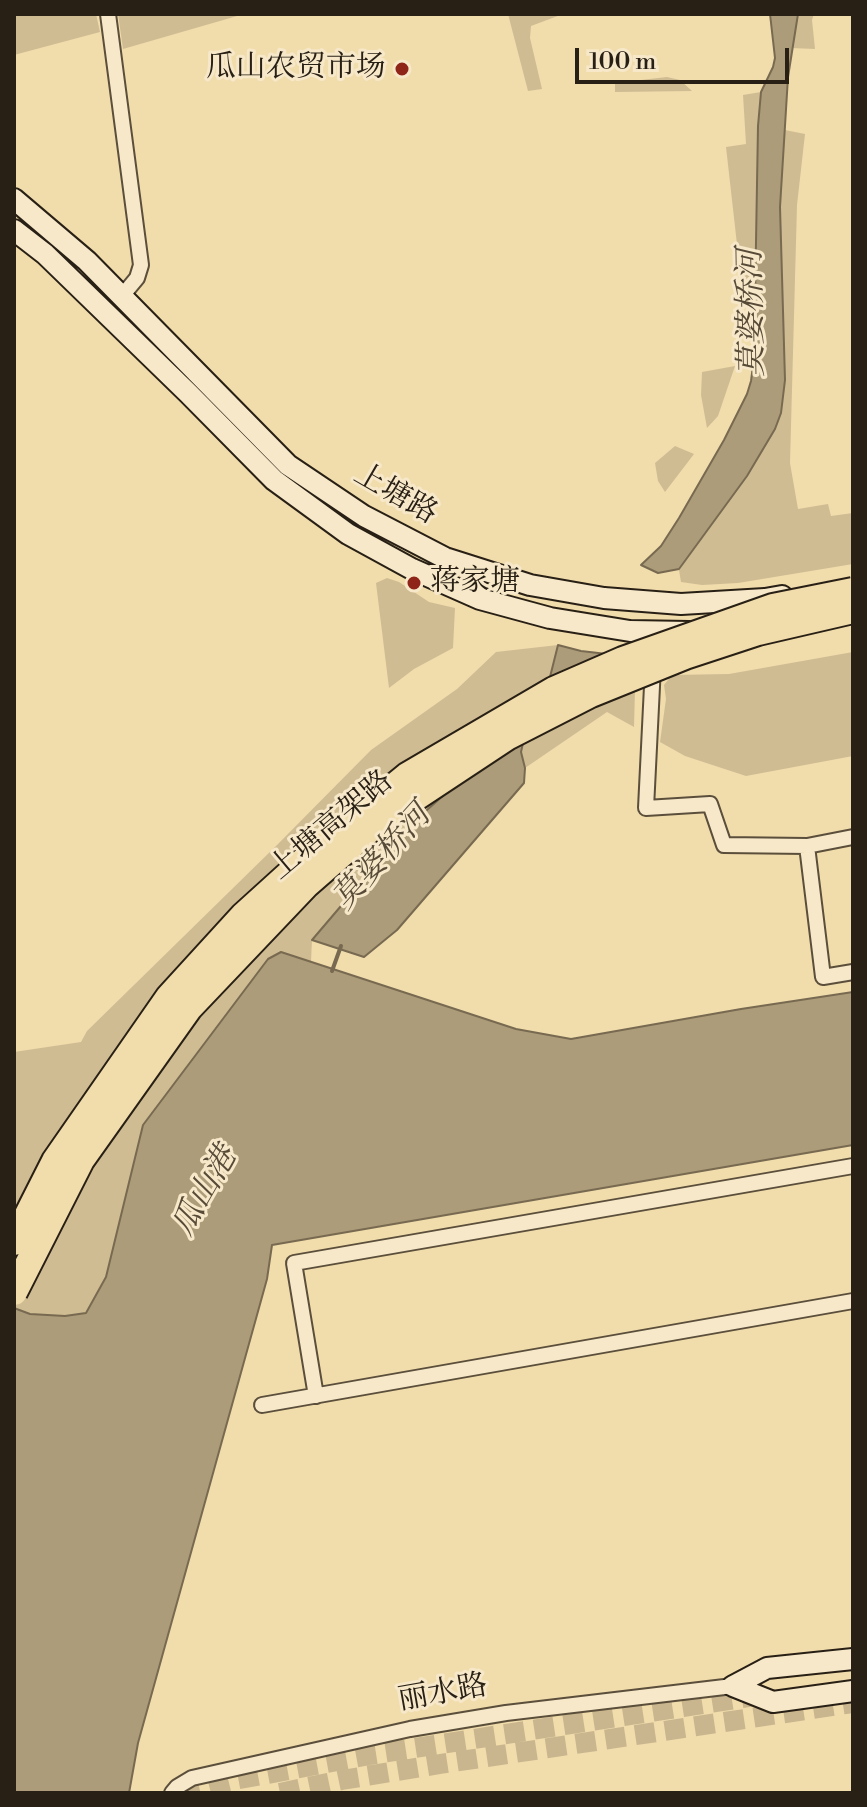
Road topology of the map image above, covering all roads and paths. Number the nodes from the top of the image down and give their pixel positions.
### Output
1 (108, 14) edge
2 (14, 199) edge
3 (14, 230) edge
4 (122, 296) junction
5 (853, 588) edge
6 (853, 610) edge
7 (853, 622) edge
8 (654, 631) junction
9 (853, 837) edge
10 (807, 846) junction
11 (853, 972) edge
12 (853, 1166) edge
13 (14, 1242) edge
14 (14, 1292) edge
15 (853, 1301) edge
16 (316, 1396) junction
17 (262, 1405) dead end
18 (853, 1659) edge
19 (733, 1686) junction
20 (853, 1691) edge
21 (172, 1793) edge

1 - 4 street
2 - 4 main road, 上塘路
3 - 8 main road, 上塘路
4 - 5 main road, 上塘路
5 - 13 highway, 上塘高架路, bridge
6 - 14 highway, 上塘高架路, bridge
7 - 8 main road, 上塘路
8 - 10 street
9 - 10 street
10 - 11 street
12 - 16 street
15 - 16 street
16 - 17 street
18 - 19 main road, 丽水路
19 - 20 main road, 丽水路
19 - 21 street, 丽水路

